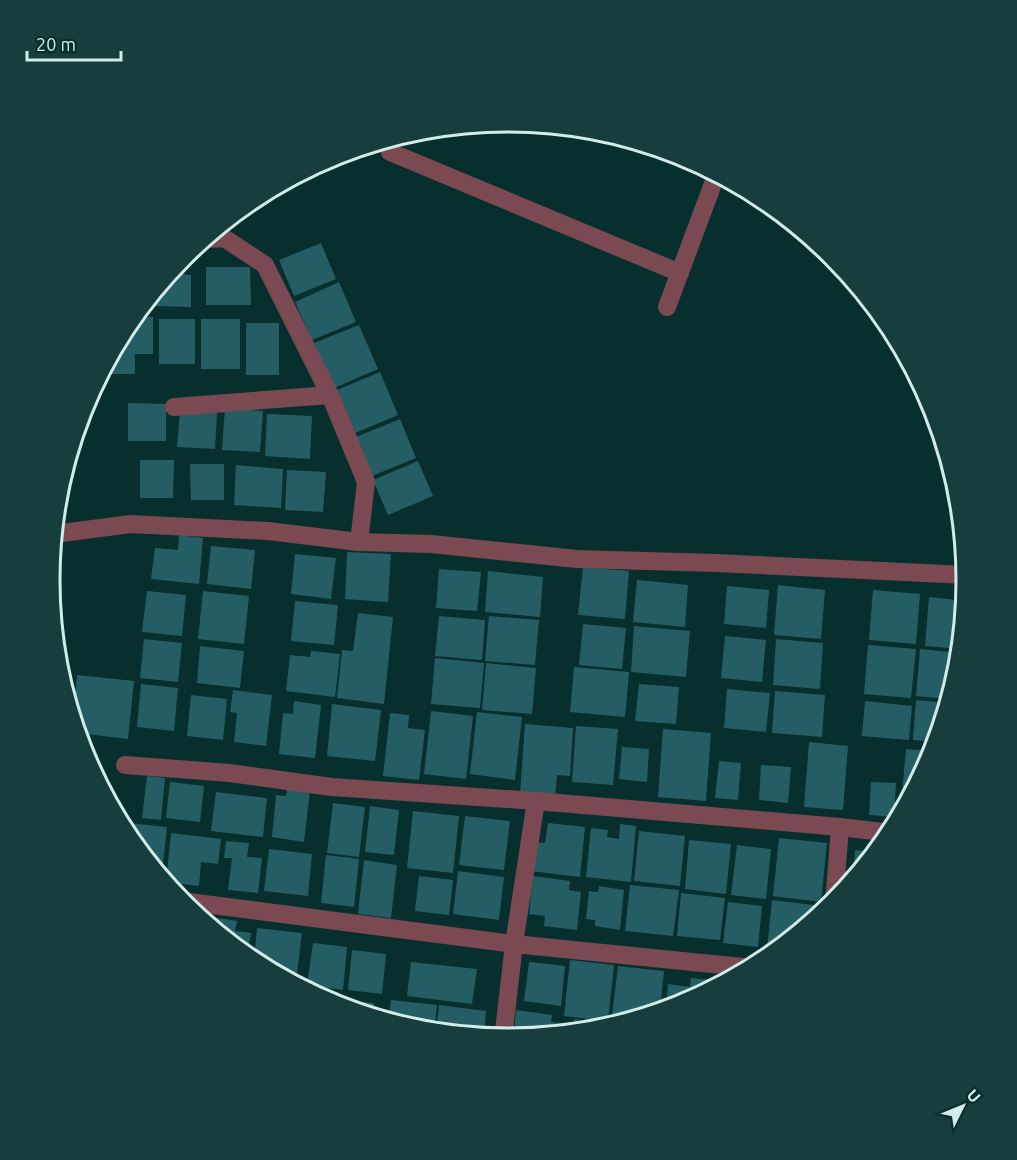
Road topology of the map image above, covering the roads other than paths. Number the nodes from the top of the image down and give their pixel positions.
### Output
1 (390, 152) dead end
2 (714, 182) edge
3 (218, 238) edge
4 (680, 273) junction
5 (667, 307) dead end
6 (330, 395) junction
7 (174, 407) dead end
8 (63, 533) edge
9 (359, 542) junction
10 (957, 575) edge
11 (125, 765) dead end
12 (536, 801) junction
13 (840, 827) junction
14 (879, 832) edge
15 (835, 887) edge
16 (207, 912) edge
17 (514, 944) junction
18 (736, 966) edge
19 (504, 1028) edge

1 - 4 street
2 - 4 street
3 - 6 street
4 - 5 street
6 - 7 street
6 - 9 street
8 - 9 street
9 - 10 street
11 - 12 street
12 - 13 street
12 - 17 street
13 - 14 street
13 - 15 street
16 - 17 street
17 - 18 street
17 - 19 street

